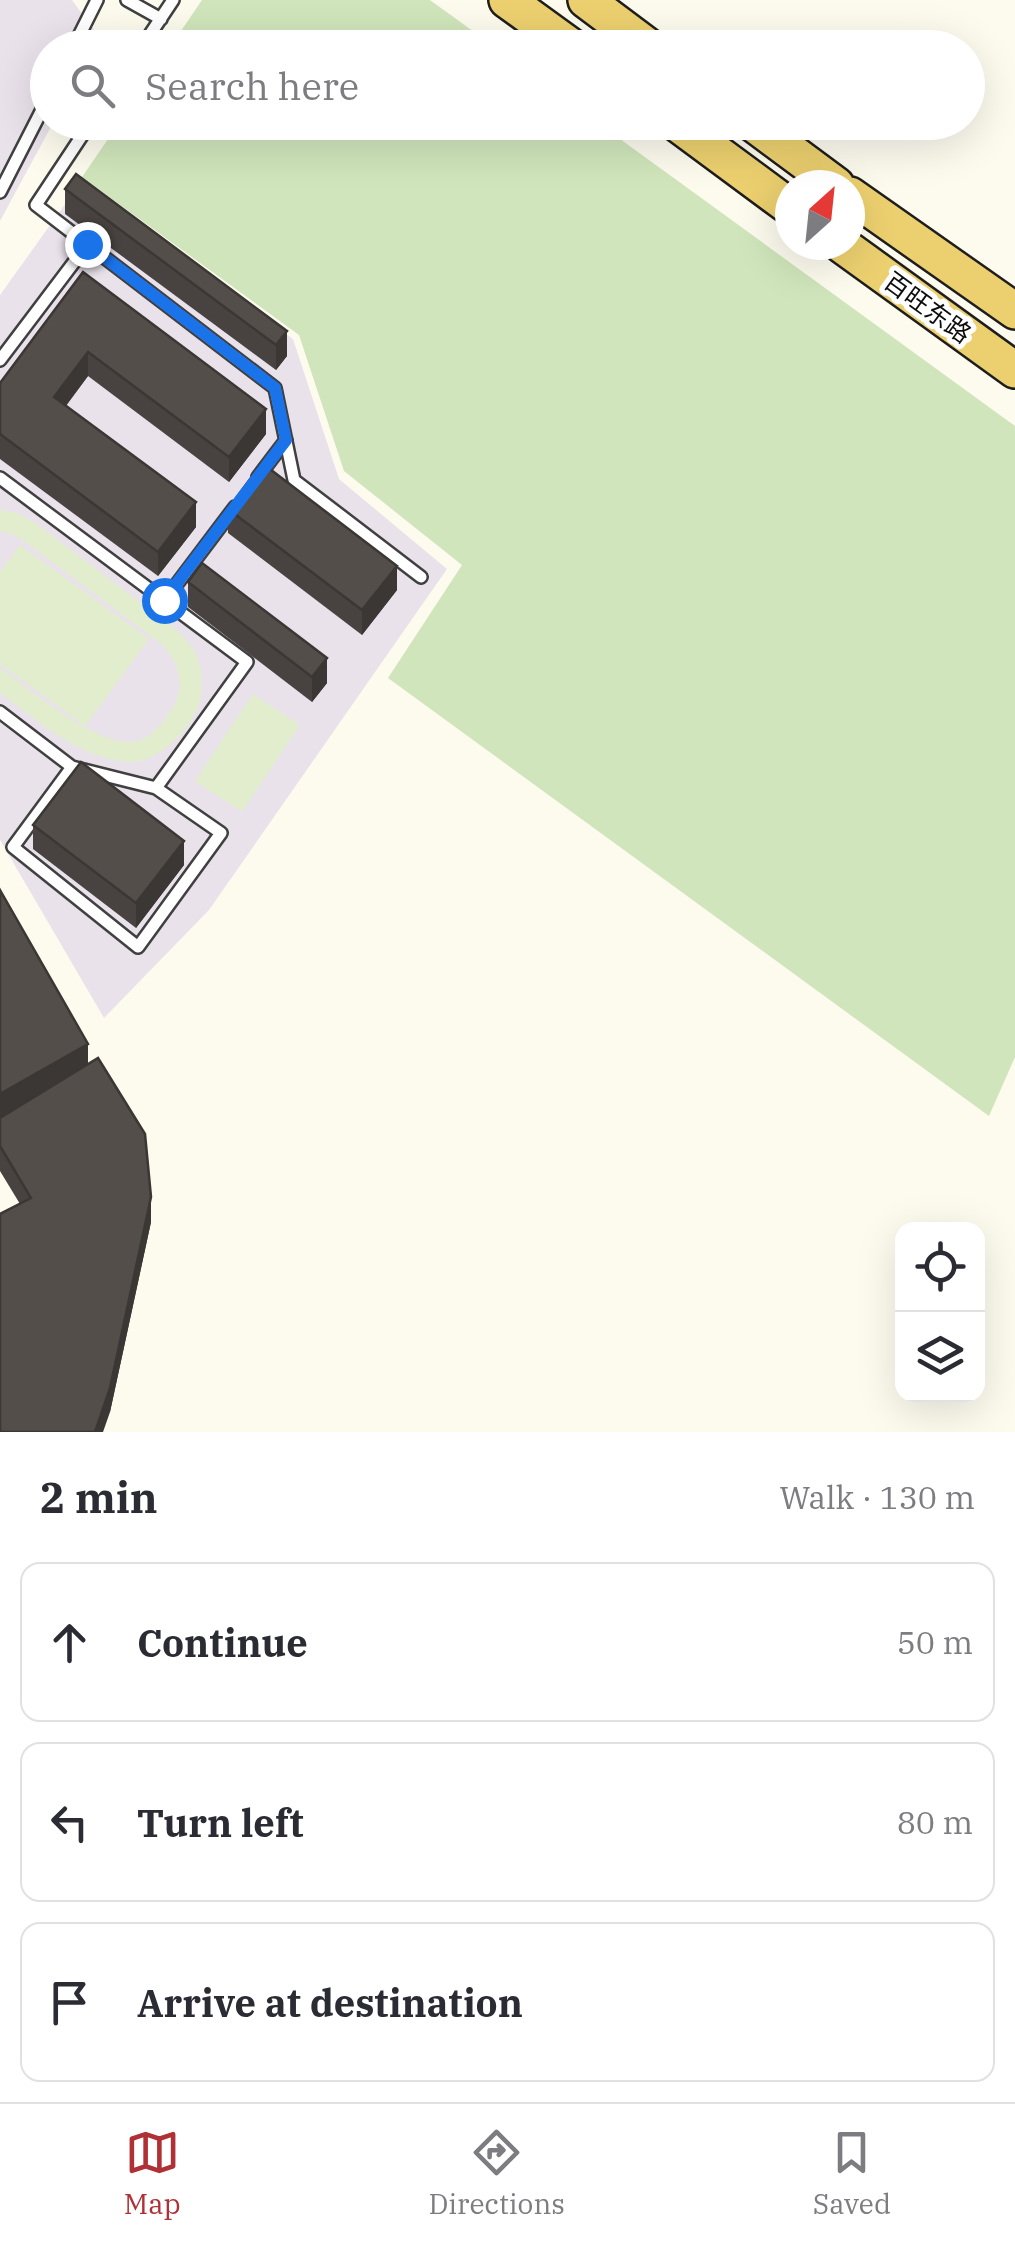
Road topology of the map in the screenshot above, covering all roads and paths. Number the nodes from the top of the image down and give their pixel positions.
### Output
1 (97, 0) edge
2 (128, 0) edge
3 (173, 0) edge
4 (507, 0) edge
5 (586, 0) edge
6 (160, 19) junction
7 (82, 30) edge
8 (153, 30) edge
9 (548, 30) edge
10 (626, 30) edge
11 (30, 129) edge
12 (79, 140) edge
13 (699, 140) edge
14 (776, 140) edge
15 (816, 170) edge
16 (4, 173) edge
17 (0, 192) edge
18 (775, 196) edge
19 (865, 207) edge
20 (87, 244) junction
21 (863, 260) edge
22 (1015, 312) edge
23 (0, 360) edge
24 (1015, 370) edge
25 (286, 440) junction
26 (0, 478) edge
27 (253, 484) edge
28 (242, 498) edge
29 (420, 577) dead end
30 (164, 600) junction
31 (0, 712) edge
32 (72, 767) junction
33 (156, 788) junction

1 - 7 lane
2 - 6 lane
3 - 6 lane
4 - 9 main road
5 - 10 main road
6 - 8 lane
11 - 16 lane
12 - 20 lane
13 - 18 main road
14 - 15 main road
16 - 17 lane
19 - 22 main road, 百旺东路
20 - 23 lane
20 - 25 lane
21 - 24 main road, 百旺东路
25 - 27 lane
25 - 29 lane
26 - 30 lane
28 - 30 lane
30 - 33 lane
31 - 32 lane
32 - 33 lane
32 - 33 lane

